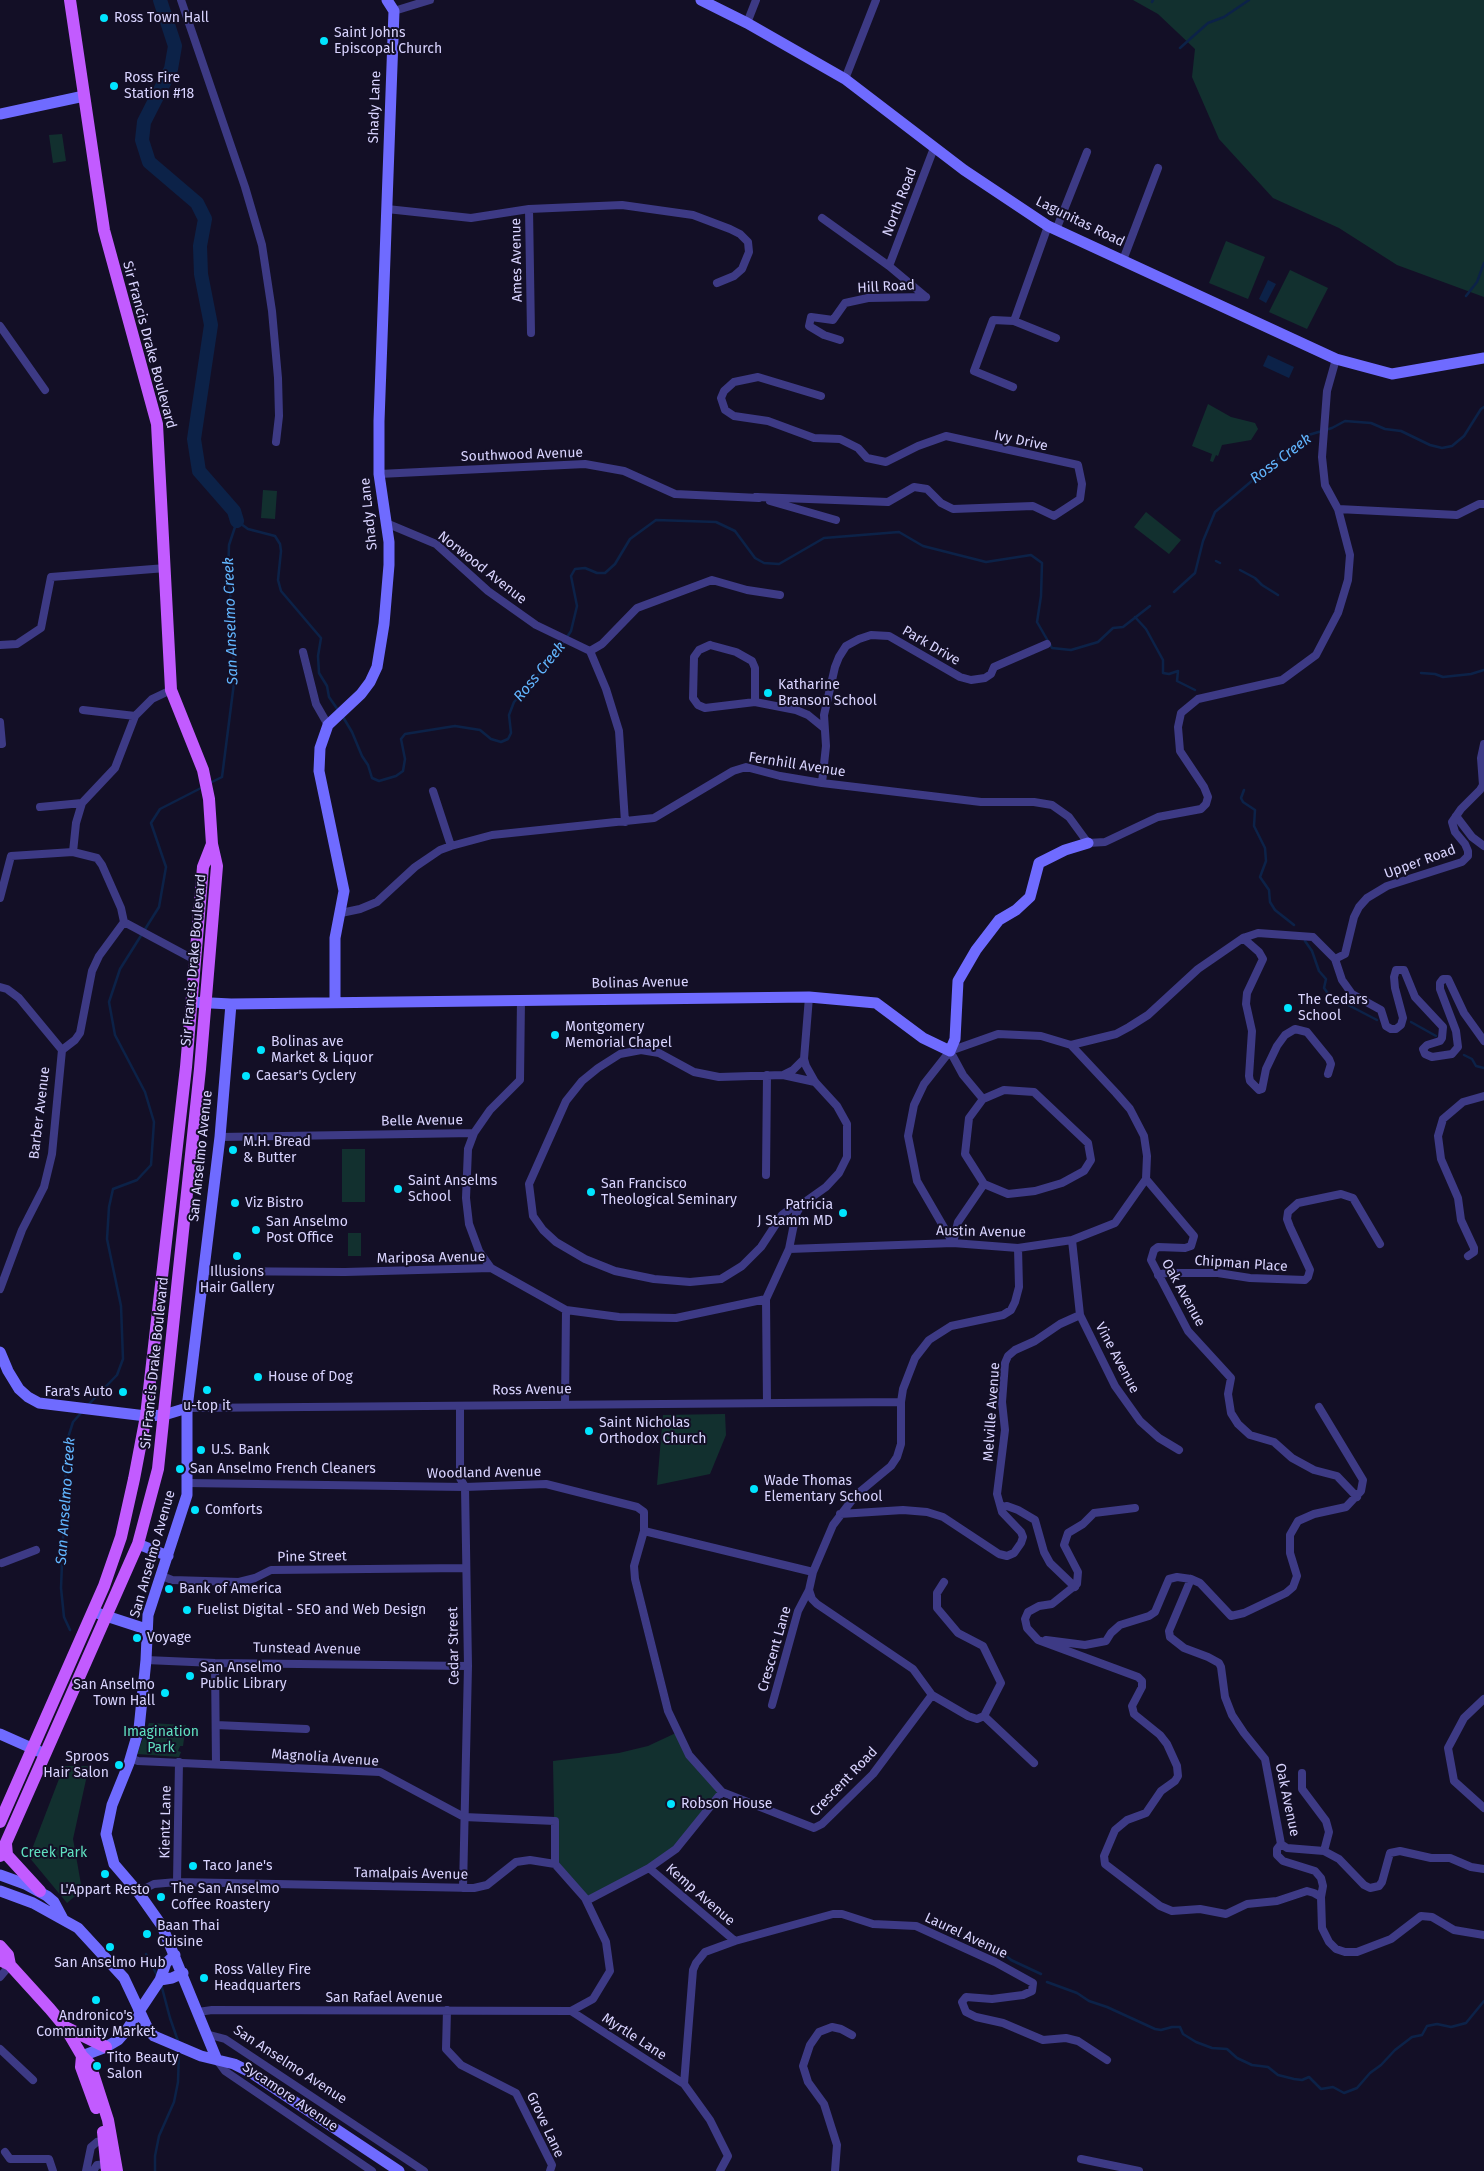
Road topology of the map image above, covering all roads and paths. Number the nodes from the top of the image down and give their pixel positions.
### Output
1 (70, 0) edge
2 (181, 0) edge
3 (387, 0) edge
4 (430, 0) edge
5 (701, 0) edge
6 (756, 0) edge
7 (876, 0) edge
8 (394, 11) junction
9 (747, 23) junction
10 (845, 79) junction
11 (84, 96) junction
12 (0, 114) edge
13 (934, 148) junction
14 (1087, 152) dead end
15 (1158, 168) dead end
16 (387, 209) junction
17 (529, 209) junction
18 (822, 218) dead end
19 (1052, 228) junction
20 (1123, 260) junction
21 (888, 266) junction
22 (717, 284) dead end
23 (1014, 320) junction
24 (0, 326) edge
25 (530, 333) dead end
26 (1056, 338) dead end
27 (840, 340) dead end
28 (1484, 358) edge
29 (1336, 359) junction
30 (1013, 387) dead end
31 (45, 390) dead end
32 (821, 396) dead end
33 (276, 442) dead end
34 (379, 474) junction
35 (756, 497) junction
36 (1484, 504) edge
37 (1338, 509) junction
38 (836, 520) dead end
39 (386, 523) junction
40 (166, 568) junction
41 (780, 595) dead end
42 (1047, 644) dead end
43 (0, 645) edge
44 (590, 651) junction
45 (304, 652) dead end
46 (171, 690) junction
47 (755, 702) junction
48 (83, 710) dead end
49 (135, 716) junction
50 (335, 717) junction
51 (0, 722) edge
52 (824, 728) junction
53 (0, 744) edge
54 (1484, 744) edge
55 (822, 783) junction
56 (433, 791) dead end
57 (82, 804) junction
58 (40, 807) dead end
59 (1456, 816) junction
60 (625, 822) junction
61 (1088, 843) junction
62 (212, 844) junction
63 (451, 846) junction
64 (1484, 846) edge
65 (73, 852) junction
66 (0, 898) edge
67 (341, 913) junction
68 (124, 922) junction
69 (1243, 938) junction
70 (1335, 959) junction
71 (194, 960) junction
72 (0, 987) edge
73 (810, 997) junction
74 (521, 999) junction
75 (192, 1002) junction
76 (335, 1002) junction
77 (205, 1003) junction
78 (231, 1004) junction
79 (1484, 1041) edge
80 (1071, 1045) junction
81 (62, 1050) junction
82 (950, 1051) junction
83 (804, 1059) junction
84 (1328, 1074) dead end
85 (767, 1075) junction
86 (783, 1075) junction
87 (815, 1082) junction
88 (1484, 1096) edge
89 (982, 1098) junction
90 (474, 1133) junction
91 (220, 1137) junction
92 (766, 1175) dead end
93 (1146, 1179) junction
94 (984, 1184) junction
95 (802, 1204) junction
96 (776, 1222) junction
97 (793, 1225) junction
98 (1072, 1240) junction
99 (953, 1243) junction
100 (1380, 1244) dead end
101 (1018, 1248) junction
102 (789, 1249) junction
103 (1468, 1256) dead end
104 (491, 1268) junction
105 (204, 1272) junction
106 (1158, 1275) junction
107 (0, 1289) edge
108 (766, 1299) junction
109 (566, 1310) junction
110 (1080, 1314) junction
111 (0, 1352) edge
112 (4, 1374) edge
113 (901, 1402) junction
114 (767, 1403) junction
115 (565, 1405) junction
116 (460, 1406) junction
117 (1319, 1407) dead end
118 (187, 1408) junction
119 (164, 1415) junction
120 (146, 1416) junction
121 (1180, 1450) dead end
122 (187, 1483) junction
123 (465, 1487) junction
124 (1357, 1497) junction
125 (1002, 1507) junction
126 (1135, 1508) dead end
127 (840, 1514) junction
128 (644, 1530) junction
129 (138, 1544) junction
130 (36, 1550) dead end
131 (168, 1556) junction
132 (1, 1563) edge
133 (465, 1568) junction
134 (813, 1572) junction
135 (0, 1573) edge
136 (162, 1576) junction
137 (1190, 1579) junction
138 (944, 1582) dead end
139 (1075, 1587) junction
140 (809, 1590) junction
141 (94, 1612) junction
142 (106, 1617) junction
143 (146, 1630) junction
144 (1038, 1640) junction
145 (146, 1660) junction
146 (216, 1663) junction
147 (468, 1666) junction
148 (932, 1695) junction
149 (1484, 1699) edge
150 (772, 1705) dead end
151 (984, 1716) junction
152 (216, 1725) junction
153 (306, 1729) dead end
154 (0, 1734) edge
155 (33, 1748) junction
156 (45, 1754) junction
157 (130, 1758) junction
158 (179, 1762) junction
159 (1034, 1763) dead end
160 (216, 1764) junction
161 (1302, 1774) dead end
162 (722, 1792) junction
163 (1484, 1808) edge
164 (464, 1817) junction
165 (0, 1822) edge
166 (6, 1844) junction
167 (1281, 1844) junction
168 (1324, 1851) junction
169 (0, 1856) edge
170 (555, 1864) junction
171 (649, 1868) junction
172 (1484, 1870) edge
173 (0, 1875) edge
174 (177, 1882) junction
175 (464, 1888) junction
176 (0, 1891) edge
177 (40, 1891) junction
178 (138, 1892) junction
179 (1321, 1897) junction
180 (588, 1900) junction
181 (63, 1919) junction
182 (1484, 1935) edge
183 (735, 1941) junction
184 (0, 1946) edge
185 (175, 1955) junction
186 (5, 1962) edge
187 (182, 1973) junction
188 (0, 1977) edge
189 (164, 1980) junction
190 (447, 2010) junction
191 (570, 2011) junction
192 (140, 2012) junction
193 (198, 2012) junction
194 (65, 2026) junction
195 (206, 2034) junction
196 (852, 2035) dead end
197 (106, 2047) junction
198 (0, 2049) edge
199 (82, 2056) junction
200 (217, 2060) junction
201 (1107, 2060) dead end
202 (33, 2080) dead end
203 (684, 2084) junction
204 (104, 2140) junction
205 (5, 2152) dead end
206 (1081, 2159) dead end
207 (111, 2168) edge
208 (53, 2171) edge
209 (86, 2171) edge
210 (93, 2171) edge
211 (372, 2171) edge
212 (400, 2171) edge
213 (424, 2171) edge
214 (550, 2171) edge
215 (720, 2171) edge
216 (835, 2171) edge
217 (1139, 2171) edge

1 - 11 main road, Sir Francis Drake Boulevard
2 - 33 street
3 - 8 street
4 - 8 street
5 - 9 street, Lagunitas Road
6 - 9 street
7 - 10 street
8 - 16 street, Shady Lane
9 - 10 street, Lagunitas Road
10 - 13 street, Lagunitas Road
11 - 12 street
11 - 40 main road, Sir Francis Drake Boulevard
13 - 19 street, Lagunitas Road
13 - 21 street, North Road
14 - 19 street
15 - 20 street
16 - 17 street, Ames Avenue
16 - 34 street, Shady Lane
17 - 22 street
17 - 25 street, Ames Avenue
18 - 21 street
19 - 20 street, Lagunitas Road
19 - 23 street
20 - 29 street, Lagunitas Road
21 - 27 street, Hill Road
23 - 26 street
23 - 30 street
24 - 31 street
28 - 29 street, Lagunitas Road
29 - 37 street
32 - 35 street, Ivy Drive
34 - 35 street, Southwood Avenue
34 - 39 street, Shady Lane
35 - 38 street, Southwood Avenue
36 - 37 street
37 - 61 street
39 - 44 street, Norwood Avenue
39 - 50 street, Shady Lane
40 - 43 street
40 - 46 main road, Sir Francis Drake Boulevard
41 - 44 street
42 - 52 street, Park Drive
44 - 60 street
45 - 50 street
46 - 49 street
46 - 62 main road, Sir Francis Drake Boulevard
47 - 47 street
47 - 52 street
48 - 49 street
49 - 57 street
50 - 67 street, Shady Lane
51 - 53 street
52 - 55 street, Park Drive
54 - 59 street
55 - 60 street, Fernhill Avenue
55 - 61 street, Fernhill Avenue
56 - 63 street
57 - 58 street
57 - 65 street
59 - 64 street
59 - 70 street, Upper Road
60 - 63 street, Fernhill Avenue
61 - 82 street
62 - 71 main road, Sir Francis Drake Boulevard
62 - 77 main road, Sir Francis Drake Boulevard
63 - 67 street, Fernhill Avenue
65 - 66 street
65 - 68 street
67 - 76 street, Shady Lane
68 - 71 street
68 - 81 street
69 - 70 street
69 - 80 street
69 - 84 street
70 - 79 street
71 - 75 main road, Sir Francis Drake Boulevard
72 - 81 street
73 - 74 street, Bolinas Avenue
73 - 82 street, Bolinas Avenue
73 - 83 street
74 - 76 street, Bolinas Avenue
74 - 90 street, Belle Avenue
75 - 77 street, Bolinas Avenue
75 - 120 main road, Sir Francis Drake Boulevard
76 - 78 street, Bolinas Avenue
77 - 78 street, Bolinas Avenue
77 - 119 main road, Sir Francis Drake Boulevard
78 - 91 street, San Anselmo Avenue
80 - 82 street
80 - 93 street
81 - 107 street, Barber Avenue
82 - 89 street
82 - 99 street
83 - 86 street
83 - 87 street
85 - 86 street
85 - 92 street
85 - 96 street
86 - 87 street
87 - 95 street
88 - 103 street
89 - 94 street
89 - 94 street
90 - 91 street, Belle Avenue
90 - 104 street
91 - 105 street, San Anselmo Avenue
93 - 98 street, Austin Avenue
93 - 106 street, Oak Avenue
94 - 99 street
95 - 96 street
95 - 97 street
96 - 97 street
97 - 102 street
98 - 101 street, Austin Avenue
98 - 110 street
99 - 101 street, Austin Avenue
99 - 102 street, Austin Avenue
100 - 106 street, Chipman Place
101 - 113 street, Crescent Lane
102 - 108 street
104 - 105 street, Mariposa Avenue
104 - 109 street, Mariposa Avenue
105 - 118 street, San Anselmo Avenue
106 - 124 street, Oak Avenue
108 - 109 street, Mariposa Avenue
108 - 114 street
109 - 115 street
110 - 121 street, Vine Avenue
110 - 125 street, Melville Avenue
111 - 112 street
112 - 120 street
113 - 114 street, Ross Avenue
113 - 127 street, Crescent Lane
114 - 115 street, Ross Avenue
115 - 116 street, Ross Avenue
116 - 118 street, Ross Avenue
116 - 123 street, Cedar Street
117 - 124 street
118 - 119 street, Ross Avenue
118 - 122 street, San Anselmo Avenue
119 - 120 street
119 - 129 main road, Sir Francis Drake Boulevard
120 - 141 main road, Sir Francis Drake Boulevard
122 - 123 street, Woodland Avenue
122 - 131 street, San Anselmo Avenue
123 - 128 street, Woodland Avenue
123 - 133 street, Cedar Street
124 - 137 street
125 - 127 street
125 - 139 street
126 - 139 street
127 - 134 street, Crescent Lane
128 - 134 street
128 - 162 street, Crescent Road
129 - 131 street
129 - 142 main road, Sir Francis Drake Boulevard
130 - 132 street
131 - 136 street, San Anselmo Avenue
132 - 135 street
133 - 136 street, Pine Street
133 - 147 street, Cedar Street
134 - 140 street, Crescent Lane
136 - 143 street, San Anselmo Avenue
137 - 144 street
137 - 167 street, Oak Avenue
138 - 151 street
139 - 144 street
140 - 148 street
140 - 150 street, Crescent Lane
141 - 142 street
141 - 155 main road, Sir Francis Drake Boulevard
142 - 143 street
142 - 156 main road, Sir Francis Drake Boulevard
143 - 145 street, San Anselmo Avenue
144 - 179 street
145 - 146 street, Tunstead Avenue
145 - 157 street, San Anselmo Avenue
146 - 147 street, Tunstead Avenue
146 - 152 street
147 - 164 street, Cedar Street
148 - 151 street
148 - 162 street, Crescent Road
149 - 163 street
151 - 159 street
152 - 153 street
152 - 160 street
154 - 155 street
155 - 156 street
155 - 165 main road, Sir Francis Drake Boulevard
156 - 166 main road, Sir Francis Drake Boulevard
157 - 158 street, Magnolia Avenue
157 - 178 street, San Anselmo Avenue
158 - 160 street, Magnolia Avenue
158 - 174 street, Kientz Lane
160 - 164 street, Magnolia Avenue
161 - 168 street, Oak Avenue
162 - 171 street
164 - 170 street, Magnolia Avenue
164 - 175 street, Cedar Street
166 - 169 main road, Sir Francis Drake Boulevard
166 - 177 main road
167 - 168 street, Oak Avenue
167 - 179 street
168 - 172 street, Oak Avenue
170 - 175 street, Tamalpais Avenue
170 - 180 street
171 - 180 street
171 - 183 street, Kemp Avenue
173 - 177 street
174 - 175 street, Tamalpais Avenue
174 - 178 street, Tamalpais Avenue
176 - 181 street
177 - 181 street
178 - 185 street, San Anselmo Avenue
179 - 182 street
180 - 191 street
181 - 192 street
183 - 201 street, Laurel Avenue
183 - 203 street, Laurel Avenue
184 - 186 main road
185 - 187 street, San Anselmo Avenue
185 - 189 street
186 - 188 street
186 - 194 main road
187 - 189 street
187 - 193 street, San Anselmo Avenue
189 - 192 street
190 - 191 street, San Rafael Avenue
190 - 193 street, San Rafael Avenue
190 - 214 street, Grove Lane
191 - 203 street, Myrtle Lane
192 - 197 street
192 - 200 street
193 - 195 street, San Anselmo Avenue
194 - 197 main road
194 - 199 main road
195 - 200 street, Sycamore Avenue
195 - 213 street, San Anselmo Avenue
196 - 216 street
197 - 199 street
198 - 202 street
199 - 204 main road
199 - 207 main road
200 - 211 street, Sycamore Avenue
200 - 212 street
203 - 215 street
204 - 207 main road
204 - 209 street
205 - 208 street
206 - 217 street
207 - 210 street

